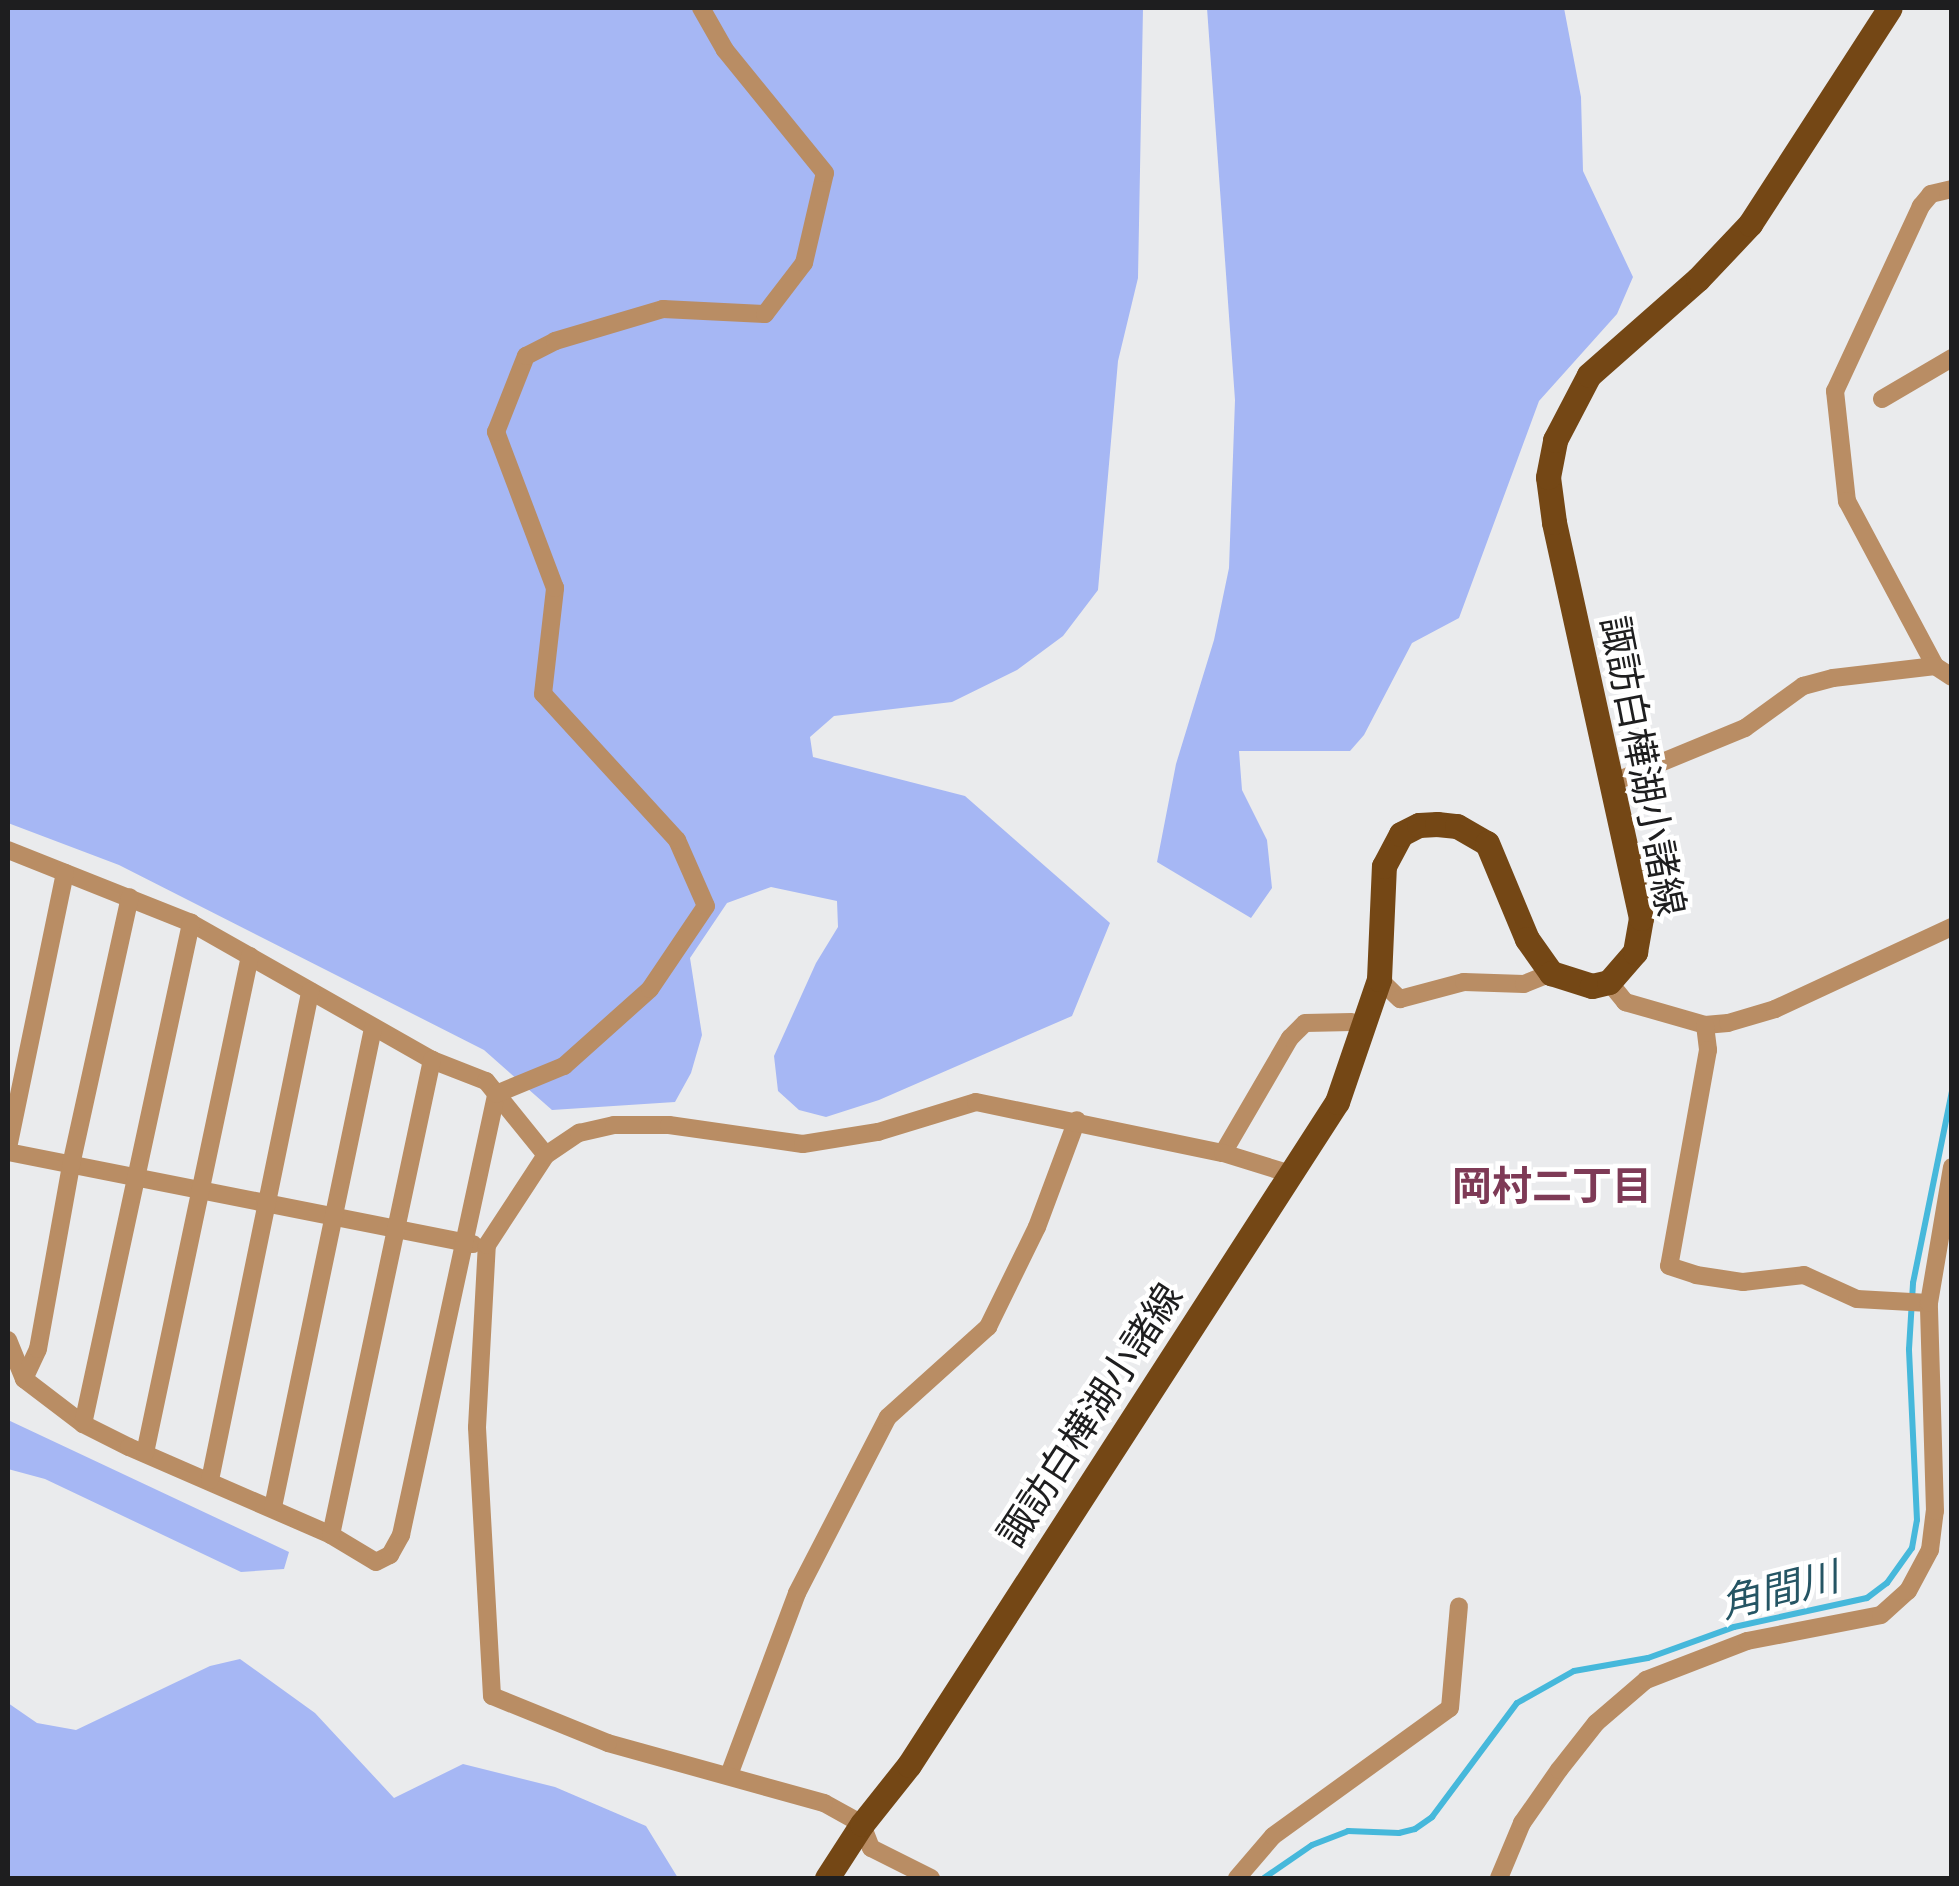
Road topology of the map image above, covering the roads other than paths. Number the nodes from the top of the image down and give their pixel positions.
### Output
1 (701, 8) edge
2 (1890, 8) edge
3 (1952, 188) edge
4 (1945, 363) edge
5 (1952, 386) edge
6 (1882, 399) dead end
7 (1935, 666) junction
8 (1952, 676) edge
9 (1614, 782) junction
10 (8, 850) edge
11 (65, 873) junction
12 (130, 896) junction
13 (191, 923) junction
14 (1952, 927) edge
15 (250, 956) junction
16 (1551, 973) junction
17 (1378, 978) junction
18 (1609, 982) junction
19 (310, 992) junction
20 (1352, 1022) dead end
21 (1705, 1025) junction
22 (372, 1027) junction
23 (432, 1060) junction
24 (496, 1094) junction
25 (1078, 1120) junction
26 (8, 1150) edge
27 (1223, 1153) junction
28 (546, 1155) junction
29 (70, 1165) junction
30 (1952, 1166) edge
31 (1294, 1175) junction
32 (135, 1178) junction
33 (201, 1191) junction
34 (267, 1204) junction
35 (332, 1218) junction
36 (397, 1230) junction
37 (461, 1244) junction
38 (487, 1245) junction
39 (1944, 1258) edge
40 (1924, 1303) junction
41 (8, 1340) edge
42 (16, 1380) edge
43 (84, 1424) junction
44 (145, 1453) junction
45 (210, 1480) junction
46 (273, 1507) junction
47 (331, 1534) junction
48 (1459, 1606) dead end
49 (729, 1775) junction
50 (862, 1824) junction
51 (827, 1878) edge
52 (931, 1878) edge
53 (1237, 1878) edge
54 (1499, 1878) edge

1 - 24 street
2 - 9 main road, 諏訪白樺湖小諸線
3 - 7 street
4 - 5 street
4 - 6 street
7 - 8 street
7 - 9 street
9 - 18 main road, 諏訪白樺湖小諸線
10 - 11 street
11 - 12 street
11 - 26 street
12 - 13 street
12 - 29 street
13 - 15 street
13 - 32 street
14 - 21 street
15 - 19 street
15 - 33 street
16 - 17 street
16 - 17 main road, 諏訪白樺湖小諸線
16 - 18 main road
17 - 31 main road, 諏訪白樺湖小諸線
18 - 21 street
19 - 22 street
19 - 34 street
20 - 27 street
21 - 40 street
22 - 23 street
22 - 35 street
23 - 24 street
23 - 36 street
24 - 28 street
24 - 37 street
25 - 27 street
25 - 28 street
25 - 49 street
26 - 29 street
27 - 31 street
28 - 38 street
29 - 32 street
29 - 42 street
30 - 39 street
31 - 50 main road, 諏訪白樺湖小諸線
32 - 33 street
32 - 43 street
33 - 34 street
33 - 44 street
34 - 35 street
34 - 45 street
35 - 36 street
35 - 46 street
36 - 37 street
36 - 47 street
37 - 38 street
37 - 47 street
38 - 49 street
39 - 40 street
40 - 54 street
41 - 42 street
42 - 43 street
43 - 44 street
44 - 45 street
45 - 46 street
46 - 47 street
48 - 53 street
49 - 50 street
50 - 51 main road, 諏訪白樺湖小諸線
50 - 52 street

